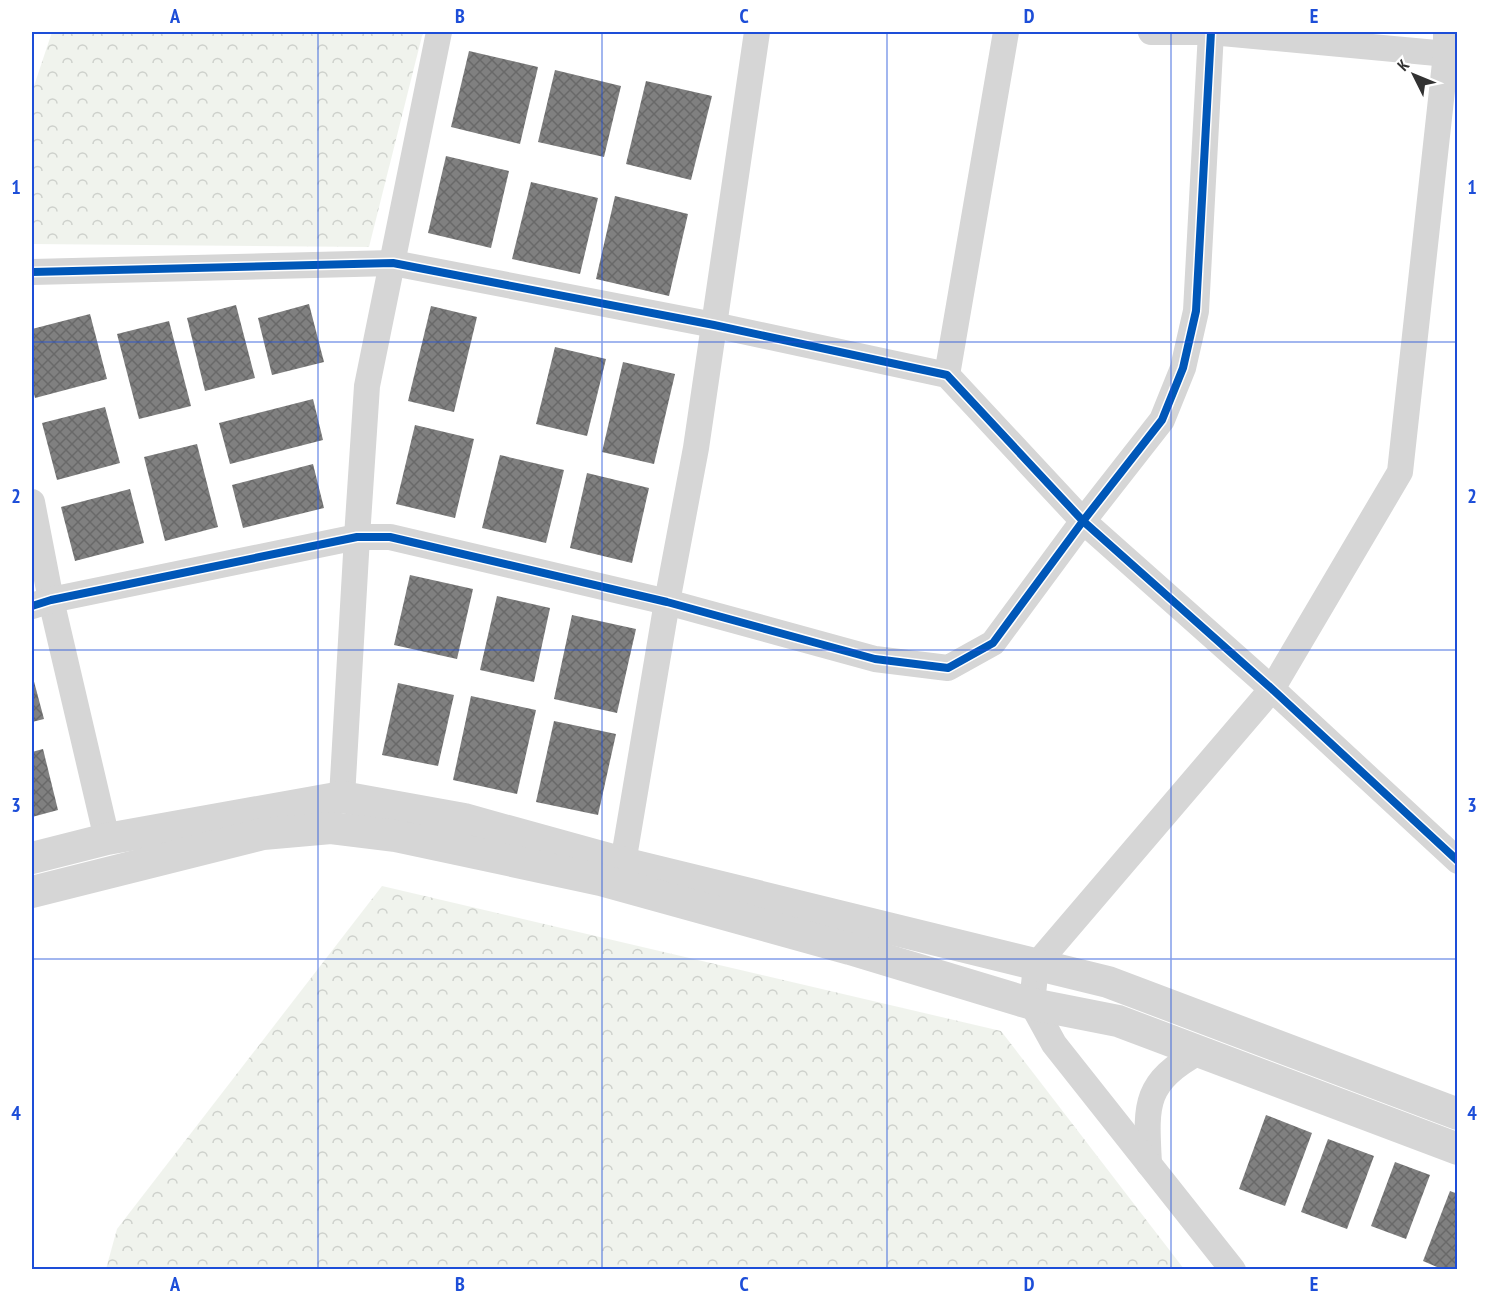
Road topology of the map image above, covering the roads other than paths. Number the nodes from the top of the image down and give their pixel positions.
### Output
1 (439, 32) edge
2 (757, 32) edge
3 (1005, 32) edge
4 (1151, 32) edge
5 (1211, 32) edge
6 (1450, 47) edge
7 (393, 263) junction
8 (32, 272) edge
9 (714, 325) junction
10 (947, 375) junction
11 (32, 501) edge
12 (1083, 521) junction
13 (357, 537) junction
14 (667, 602) junction
15 (41, 603) edge
16 (1272, 689) junction
17 (342, 797) junction
18 (107, 839) junction
19 (32, 858) edge
20 (1458, 861) edge
21 (623, 863) junction
22 (32, 892) edge
23 (1036, 965) junction
24 (1032, 1004) junction
25 (1200, 1052) junction
26 (1458, 1114) edge
27 (1458, 1149) edge
28 (1149, 1164) junction
29 (1233, 1269) edge

1 - 7 street
2 - 9 street
3 - 10 street
4 - 5 street
5 - 6 street
5 - 12 street
6 - 16 street
7 - 8 street
7 - 9 street
7 - 13 street
9 - 10 street
9 - 14 street
10 - 12 street
11 - 15 street
12 - 14 street
12 - 16 street
13 - 14 street
13 - 15 street
13 - 17 street
14 - 21 street
15 - 18 street
16 - 20 street
16 - 23 street
17 - 18 street
17 - 21 street
18 - 19 street
21 - 23 street
22 - 24 street
23 - 24 street
23 - 26 street
24 - 25 street
24 - 28 street
25 - 27 street
25 - 28 street
28 - 29 street

